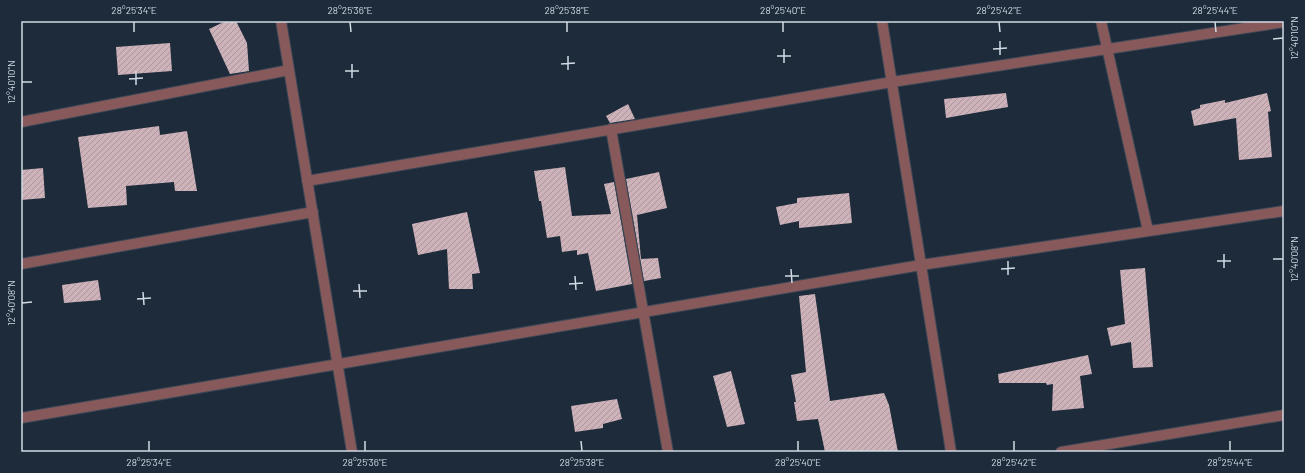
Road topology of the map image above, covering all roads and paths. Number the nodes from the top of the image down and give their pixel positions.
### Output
1 (281, 21) edge
2 (882, 21) edge
3 (1101, 21) edge
4 (1284, 22) edge
5 (1108, 49) junction
6 (289, 70) junction
7 (892, 82) junction
8 (21, 122) edge
9 (611, 130) junction
10 (307, 180) junction
11 (1284, 211) edge
12 (313, 212) junction
13 (1148, 231) junction
14 (21, 264) edge
15 (921, 265) junction
16 (643, 312) junction
17 (338, 364) junction
18 (1284, 415) edge
19 (21, 418) edge
20 (352, 452) edge
21 (668, 452) edge
22 (951, 452) edge
23 (1061, 452) edge

1 - 6 street
2 - 7 street
3 - 5 street
4 - 5 street
5 - 7 street
5 - 13 street
6 - 8 street
6 - 10 street
7 - 9 street
7 - 15 street
9 - 10 street
9 - 16 street
10 - 12 street
11 - 13 street
12 - 14 street
12 - 17 street
13 - 15 street
15 - 16 street
15 - 22 street
16 - 17 street
16 - 21 street
17 - 19 street
17 - 20 street
18 - 23 street

